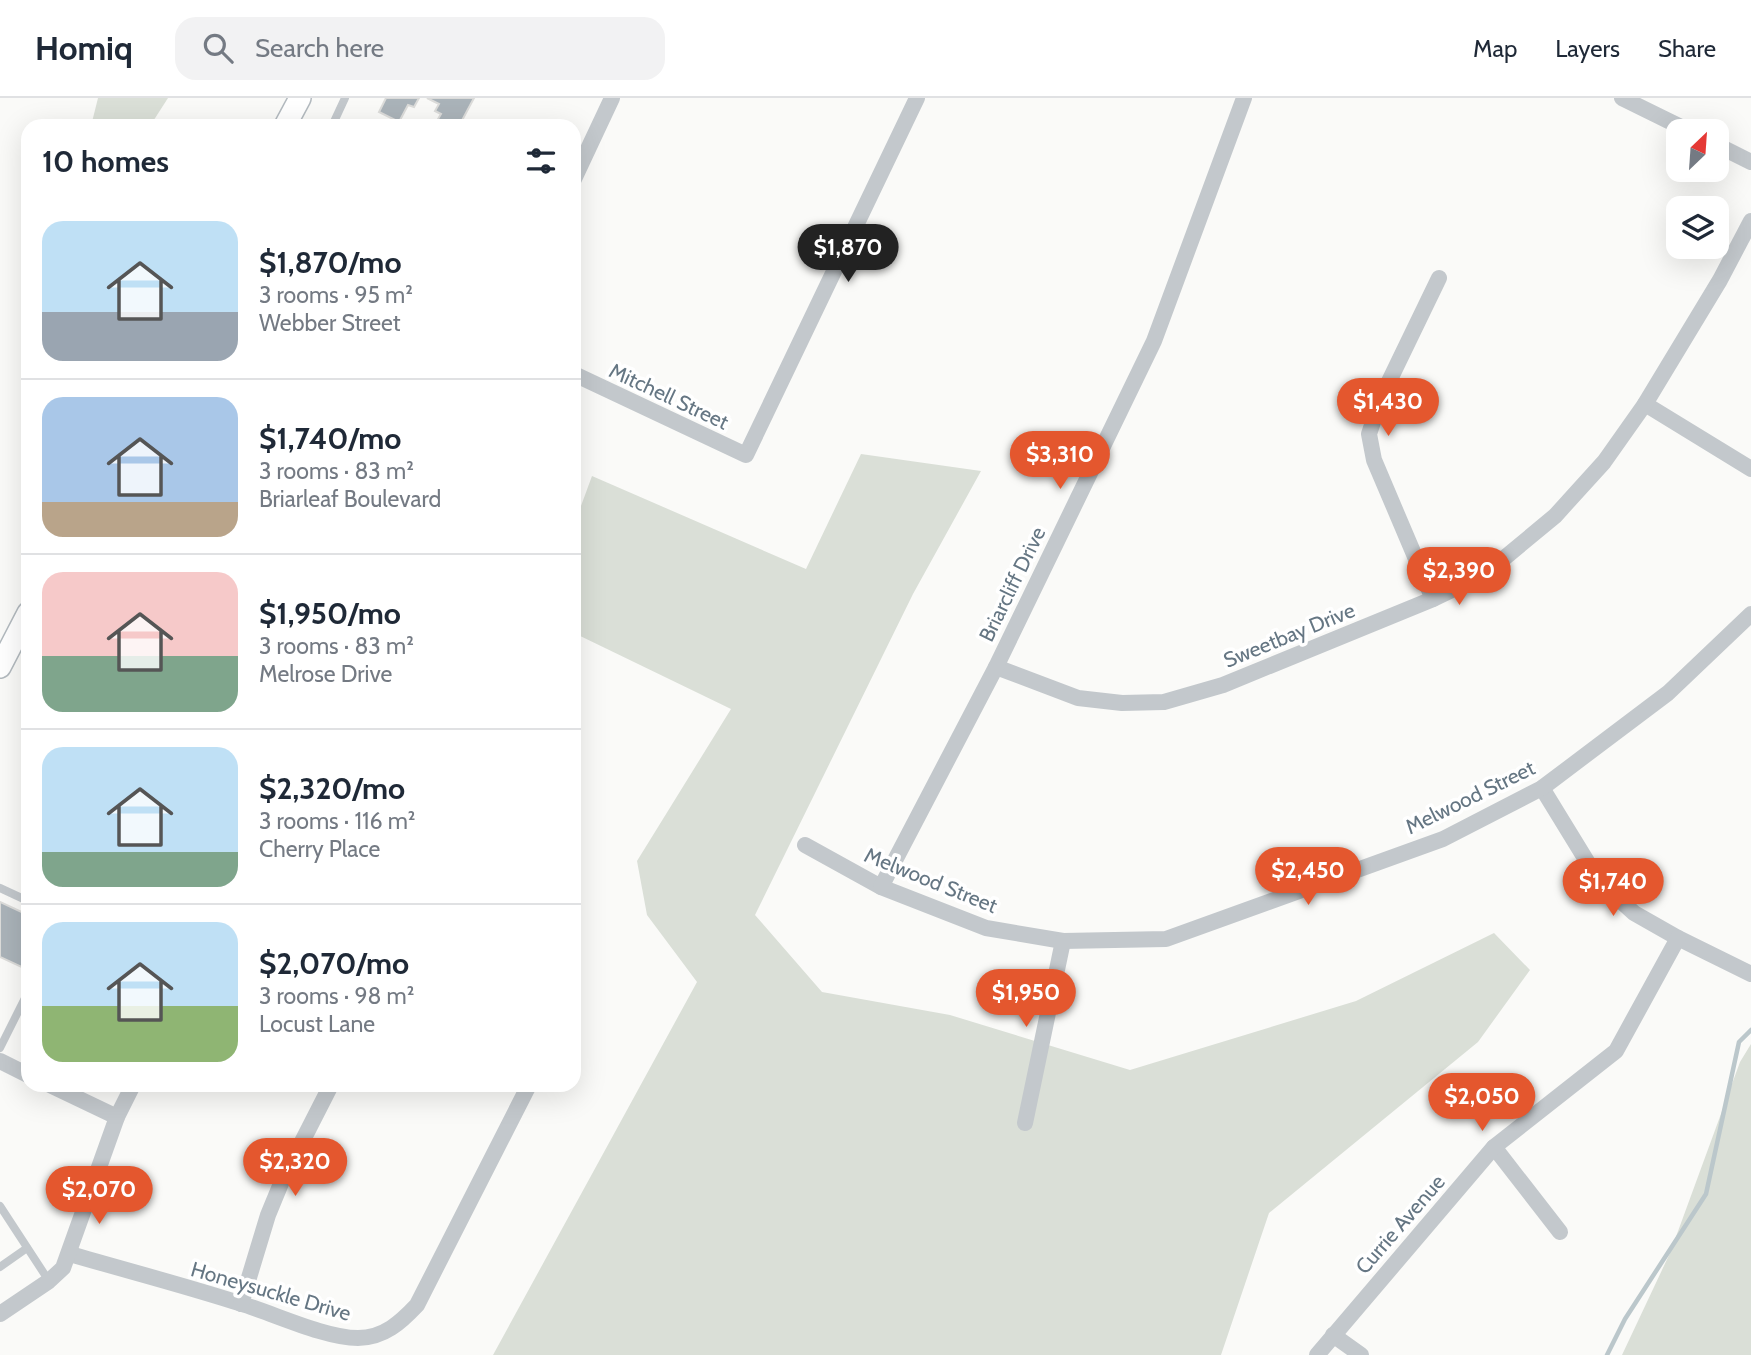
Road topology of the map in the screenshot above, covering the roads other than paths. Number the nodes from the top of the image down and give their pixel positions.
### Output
1 (300, 98) edge
2 (345, 98) edge
3 (612, 98) edge
4 (917, 98) edge
5 (1244, 98) edge
6 (1622, 98) edge
7 (289, 119) edge
8 (334, 119) edge
9 (1666, 120) edge
10 (1729, 151) edge
11 (1751, 162) edge
12 (581, 164) edge
13 (1751, 221) edge
14 (1438, 278) dead end
15 (581, 377) edge
16 (1646, 404) junction
17 (1751, 470) edge
18 (1433, 599) junction
19 (1751, 614) edge
20 (21, 626) edge
21 (0, 667) edge
22 (996, 667) junction
23 (1542, 788) junction
24 (805, 845) dead end
25 (881, 887) junction
26 (0, 888) edge
27 (21, 898) edge
28 (1678, 938) junction
29 (1063, 942) junction
30 (1751, 974) edge
31 (21, 1006) edge
32 (0, 1048) edge
33 (0, 1061) edge
34 (21, 1072) edge
35 (64, 1092) edge
36 (130, 1092) edge
37 (327, 1092) edge
38 (525, 1092) edge
39 (117, 1118) junction
40 (1026, 1123) dead end
41 (1494, 1147) junction
42 (0, 1206) edge
43 (1560, 1231) dead end
44 (27, 1248) junction
45 (70, 1254) junction
46 (0, 1267) edge
47 (49, 1281) junction
48 (241, 1304) junction
49 (0, 1314) edge
50 (1333, 1335) junction
51 (1317, 1355) edge
52 (1361, 1355) edge

1 - 7 main road
2 - 8 lane
3 - 12 street
4 - 15 street, Mitchell Street
5 - 22 street, Briarcliff Drive
6 - 9 street
10 - 11 street
13 - 16 street, Sweetbay Drive
14 - 18 street
16 - 17 street
16 - 18 street, Sweetbay Drive
18 - 22 street, Sweetbay Drive
19 - 23 street, Melwood Street
20 - 21 main road
22 - 25 street, Briarcliff Drive
23 - 28 street
23 - 29 street, Melwood Street
24 - 25 street, Melwood Street
25 - 29 street, Melwood Street
26 - 27 lane
28 - 30 street
28 - 41 street, Currie Avenue
29 - 40 street
31 - 32 lane
33 - 34 street
35 - 39 street
36 - 39 street
37 - 48 street
38 - 48 street, Honeysuckle Drive
39 - 45 street
41 - 43 street
41 - 50 street, Currie Avenue
42 - 44 lane
44 - 46 lane
44 - 47 lane
45 - 47 street
45 - 48 street, Honeysuckle Drive
47 - 49 street
50 - 51 street, Currie Avenue
50 - 52 street

